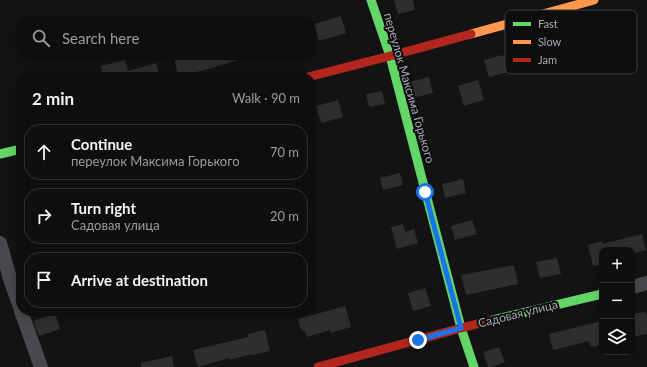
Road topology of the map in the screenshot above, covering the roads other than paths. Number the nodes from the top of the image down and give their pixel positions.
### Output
1 (371, 0) edge
2 (594, 0) edge
3 (558, 10) edge
4 (505, 24) edge
5 (390, 56) junction
6 (316, 75) edge
7 (16, 150) edge
8 (0, 154) edge
9 (0, 243) edge
10 (647, 283) edge
11 (635, 286) edge
12 (599, 295) edge
13 (16, 296) edge
14 (23, 316) edge
15 (461, 328) junction
16 (41, 367) edge
17 (318, 367) edge
18 (474, 367) edge

1 - 5 street, переулок Максима Горького
2 - 3 street
4 - 5 street
5 - 6 street
5 - 15 street, переулок Максима Горького
7 - 8 street
9 - 13 street
10 - 11 street
12 - 15 street, Садовая улица
14 - 16 street
15 - 17 street, Садовая улица
15 - 18 street, переулок Максима Горького

